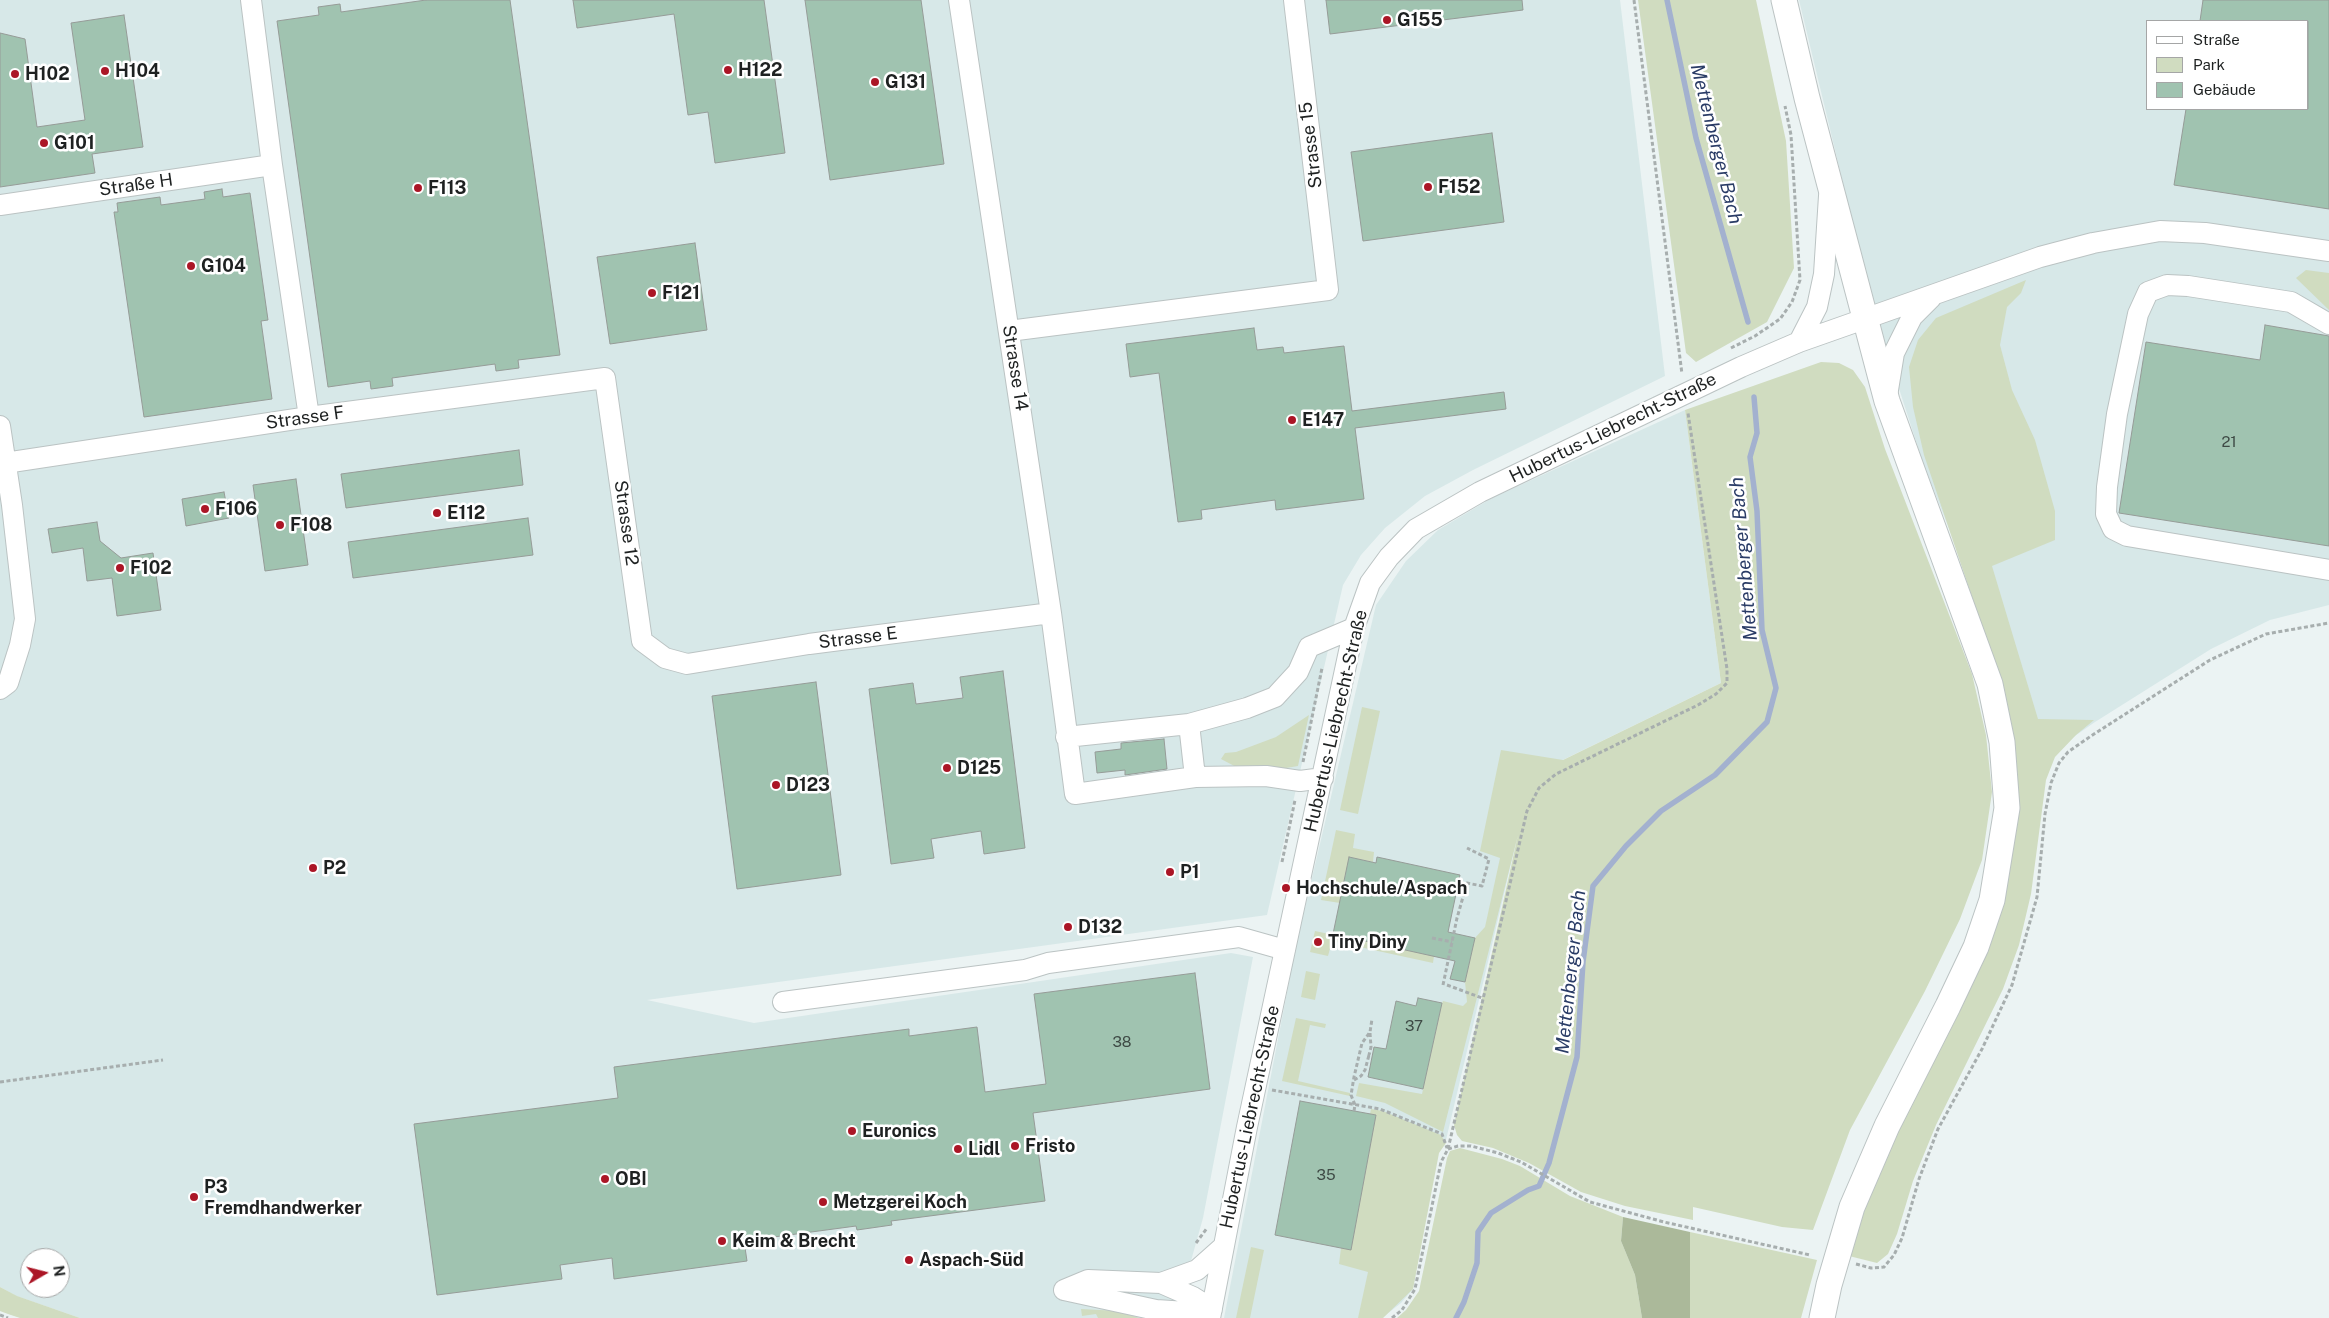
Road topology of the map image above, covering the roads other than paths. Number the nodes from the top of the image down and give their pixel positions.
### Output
1 (251, 0) edge
2 (959, 0) edge
3 (1294, 0) edge
4 (1784, 0) edge
5 (272, 165) junction
6 (1829, 184) junction
7 (0, 205) edge
8 (2329, 251) edge
9 (1936, 293) junction
10 (1864, 319) junction
11 (2329, 324) edge
12 (1009, 331) junction
13 (1799, 342) junction
14 (605, 378) joint
15 (1886, 401) junction
16 (309, 417) junction
17 (0, 426) edge
18 (5, 463) junction
19 (2329, 570) edge
20 (1052, 613) junction
21 (1354, 628) junction
22 (20, 645) junction
23 (665, 658) joint
24 (0, 663) edge
25 (0, 689) edge
26 (1189, 724) junction
27 (1066, 737) junction
28 (1195, 778) junction
29 (1323, 778) junction
30 (1285, 950) junction
31 (783, 1002) dead end
32 (1224, 1246) junction
33 (1161, 1283) junction
34 (1161, 1314) edge
35 (1211, 1314) edge
36 (1822, 1318) edge

1 - 5 street
2 - 12 street, Strasse 14
3 - 12 street, Strasse 15
4 - 6 main road
5 - 7 street, Straße H
5 - 16 street
6 - 10 main road
6 - 13 street
8 - 9 street, Hubertus-Liebrecht-Straße
9 - 10 street, Hubertus-Liebrecht-Straße
9 - 15 street, Hubertus-Liebrecht-Straße
10 - 13 street, Hubertus-Liebrecht-Straße
10 - 15 main road
11 - 19 street
12 - 20 street, Strasse 14
13 - 21 street, Hubertus-Liebrecht-Straße
14 - 16 street, Strasse F
14 - 23 street, Strasse 12
15 - 36 main road
16 - 18 street, Strasse F
17 - 18 street
18 - 22 street
20 - 23 street, Strasse E
20 - 27 street, Strasse 14
21 - 26 street
21 - 29 street, Hubertus-Liebrecht-Straße
22 - 24 street
22 - 25 street
26 - 27 street
26 - 28 street
27 - 28 street, Strasse 14
28 - 29 street
29 - 30 street, Hubertus-Liebrecht-Straße
30 - 31 street
30 - 32 street, Hubertus-Liebrecht-Straße
32 - 33 street
32 - 35 street, Hubertus-Liebrecht-Straße
33 - 34 street
33 - 35 street
34 - 35 street

